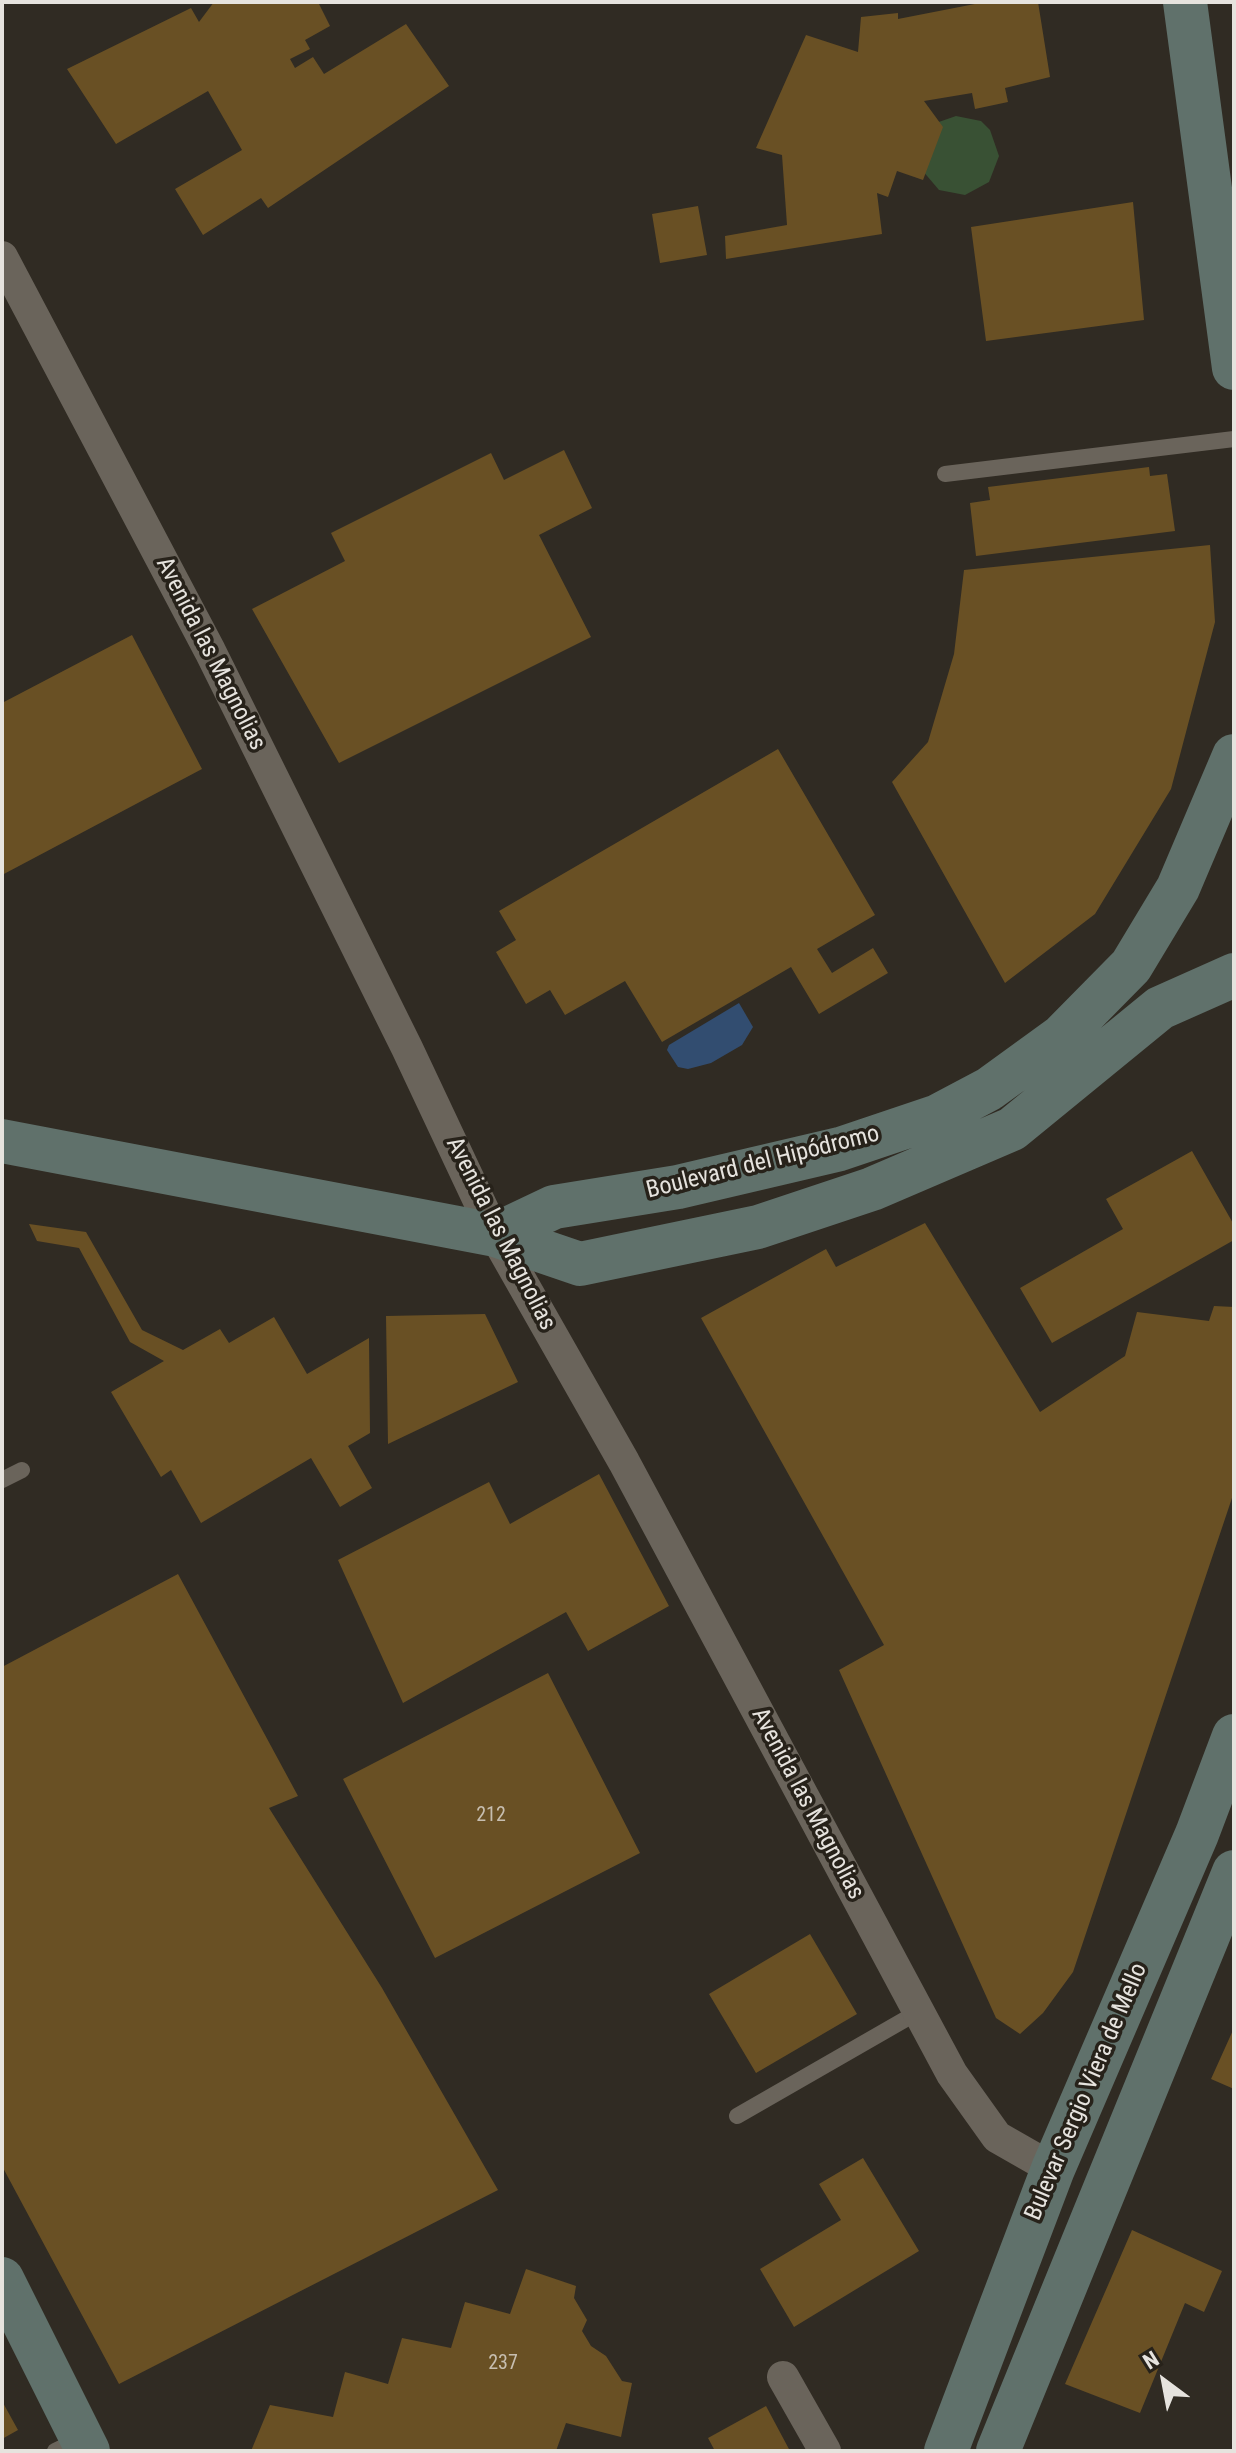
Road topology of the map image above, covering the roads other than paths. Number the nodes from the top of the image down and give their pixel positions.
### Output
1 (1185, 2) edge
2 (2, 257) edge
3 (1234, 368) edge
4 (1234, 439) edge
5 (945, 474) dead end
6 (1234, 756) edge
7 (1234, 975) edge
8 (989, 1089) junction
9 (1012, 1129) junction
10 (2, 1141) edge
11 (495, 1235) junction
12 (22, 1470) dead end
13 (2, 1480) edge
14 (1234, 1736) edge
15 (1234, 1872) edge
16 (918, 2012) junction
17 (737, 2116) dead end
18 (1053, 2169) junction
19 (2, 2279) edge
20 (783, 2377) dead end
21 (75, 2447) edge
22 (825, 2451) edge
23 (946, 2451) edge
24 (998, 2451) edge

1 - 3 street
2 - 11 street, Avenida las Magnolias
4 - 5 lane
6 - 8 street, Boulevard del Hipódromo
7 - 9 street, Boulevard del Hipódromo
8 - 9 street
8 - 11 street, Boulevard del Hipódromo
9 - 11 street, Boulevard del Hipódromo
10 - 11 street, Boulevard del Hipódromo
11 - 16 street, Avenida las Magnolias
12 - 13 lane
14 - 18 street, Bulevar Sergio Viera de Mello
15 - 24 street, Bulevar Sergio Viera de Mello
16 - 17 lane
16 - 18 street, Avenida las Magnolias
18 - 23 street, Bulevar Sergio Viera de Mello
19 - 21 street
20 - 22 street

